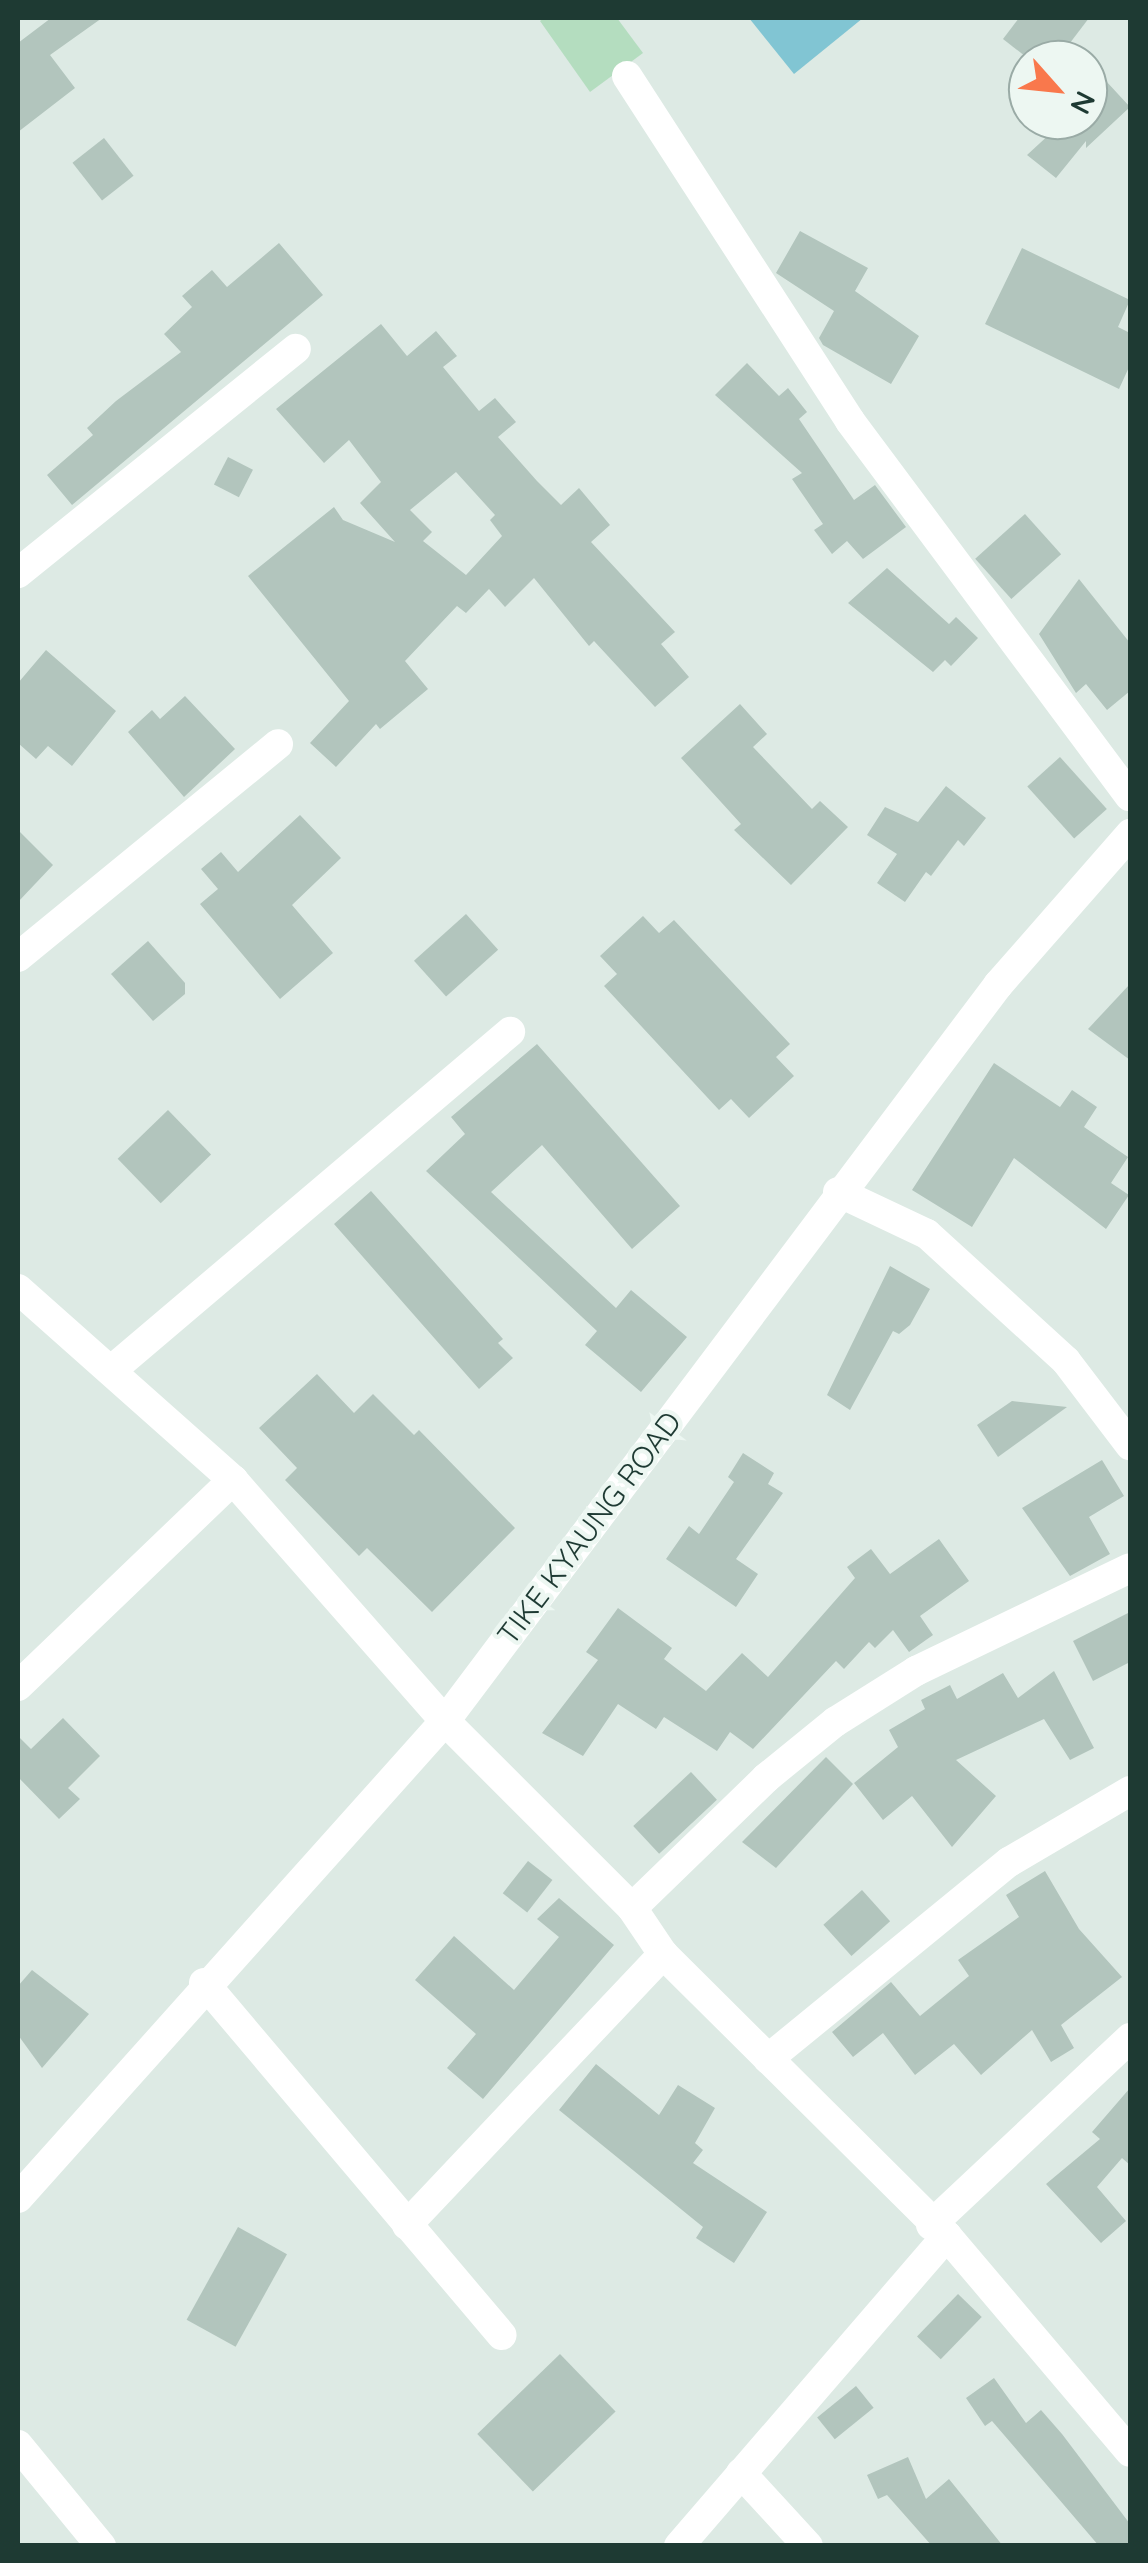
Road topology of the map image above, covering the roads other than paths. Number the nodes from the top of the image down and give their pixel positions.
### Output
1 (627, 76) dead end
2 (296, 349) dead end
3 (18, 573) edge
4 (278, 744) dead end
5 (1130, 796) edge
6 (1130, 834) edge
7 (18, 957) edge
8 (510, 1032) dead end
9 (838, 1192) junction
10 (18, 1289) edge
11 (113, 1369) junction
12 (1130, 1446) edge
13 (234, 1480) junction
14 (1130, 1568) edge
15 (18, 1686) edge
16 (445, 1721) junction
17 (1130, 1791) edge
18 (632, 1908) junction
19 (664, 1954) junction
20 (204, 1983) junction
21 (1130, 2038) edge
22 (768, 2060) junction
23 (18, 2198) edge
24 (407, 2225) junction
25 (939, 2230) junction
26 (501, 2335) dead end
27 (18, 2445) edge
28 (1130, 2452) edge
29 (742, 2473) junction
30 (100, 2546) edge
31 (679, 2546) edge
32 (808, 2546) edge

1 - 5 street
2 - 3 street
4 - 7 street
6 - 9 street, TIKE KYAUNG ROAD
8 - 11 street
9 - 12 street
9 - 16 street, TIKE KYAUNG ROAD
10 - 11 street
11 - 13 street
13 - 15 street
13 - 16 street
14 - 18 street
16 - 18 street
16 - 20 street, TIKE KYAUNG ROAD
17 - 22 street
18 - 19 street
19 - 22 street
19 - 24 street
20 - 23 street, TIKE KYAUNG ROAD
20 - 24 street
21 - 25 street
22 - 25 street
24 - 26 street
25 - 28 street
25 - 29 street
27 - 30 street
29 - 31 street
29 - 32 street

